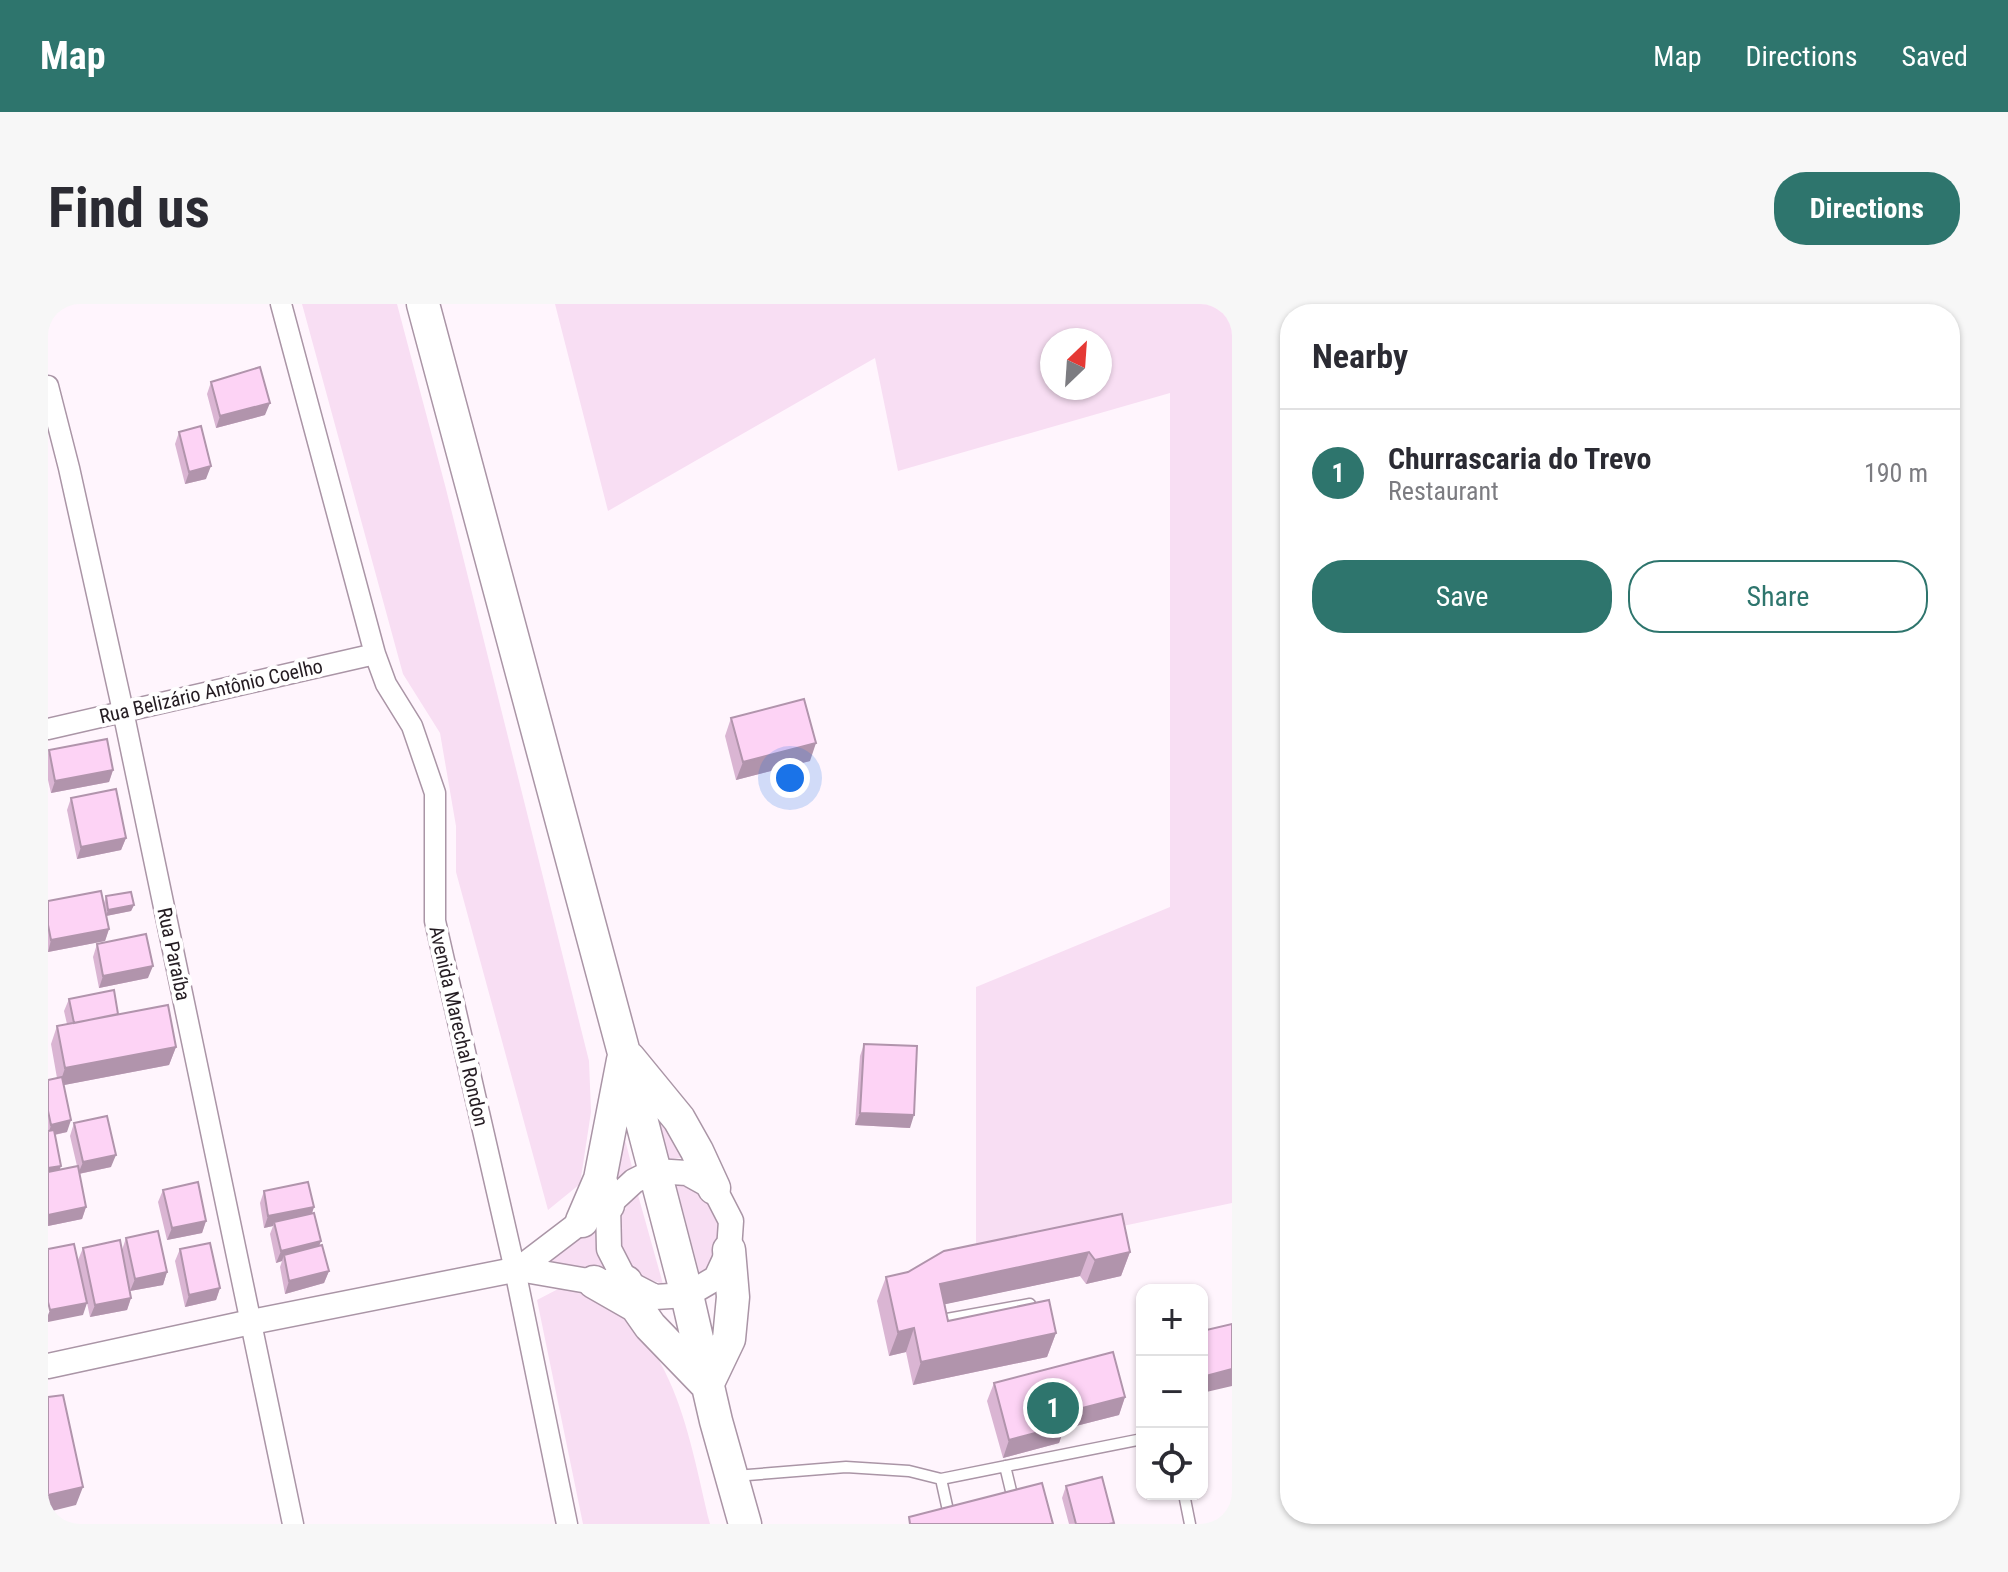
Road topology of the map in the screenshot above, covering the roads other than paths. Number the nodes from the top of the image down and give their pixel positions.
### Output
1 (281, 304) edge
2 (423, 304) edge
3 (48, 386) edge
4 (69, 468) junction
5 (48, 473) edge
6 (375, 654) junction
7 (123, 711) junction
8 (48, 729) edge
9 (624, 1053) junction
10 (654, 1171) junction
11 (714, 1188) junction
12 (596, 1202) junction
13 (729, 1250) junction
14 (517, 1270) junction
15 (619, 1290) junction
16 (687, 1295) junction
17 (1034, 1303) edge
18 (934, 1321) edge
19 (251, 1322) junction
20 (48, 1366) edge
21 (707, 1385) junction
22 (1136, 1440) edge
23 (1005, 1466) junction
24 (732, 1476) junction
25 (941, 1479) junction
26 (1185, 1500) edge
27 (293, 1524) edge
28 (567, 1524) edge
29 (745, 1524) edge
30 (951, 1524) edge
31 (1019, 1524) edge
32 (1190, 1524) edge

1 - 6 street, Avenida Marechal Rondon
2 - 9 highway
3 - 4 street, Rua Paraíba
4 - 5 street
4 - 7 street, Rua Paraíba
6 - 7 street, Rua Belizário Antônio Coelho
6 - 14 street, Avenida Marechal Rondon
7 - 8 street, Rua Belizário Antônio Coelho
7 - 19 street, Rua Paraíba
9 - 10 highway
9 - 11 highway
9 - 12 highway
10 - 11 street
10 - 12 street
10 - 16 highway
11 - 13 street
12 - 14 street
12 - 15 street
13 - 16 street
13 - 21 highway
14 - 15 street
14 - 19 street
14 - 28 street, Avenida Marechal Rondon
15 - 16 street
15 - 21 highway
16 - 21 highway
17 - 18 lane
19 - 20 street
19 - 27 street, Rua Paraíba
21 - 24 highway
22 - 23 lane
23 - 25 lane
23 - 31 lane
24 - 25 lane
24 - 29 highway
25 - 30 lane
26 - 32 lane

